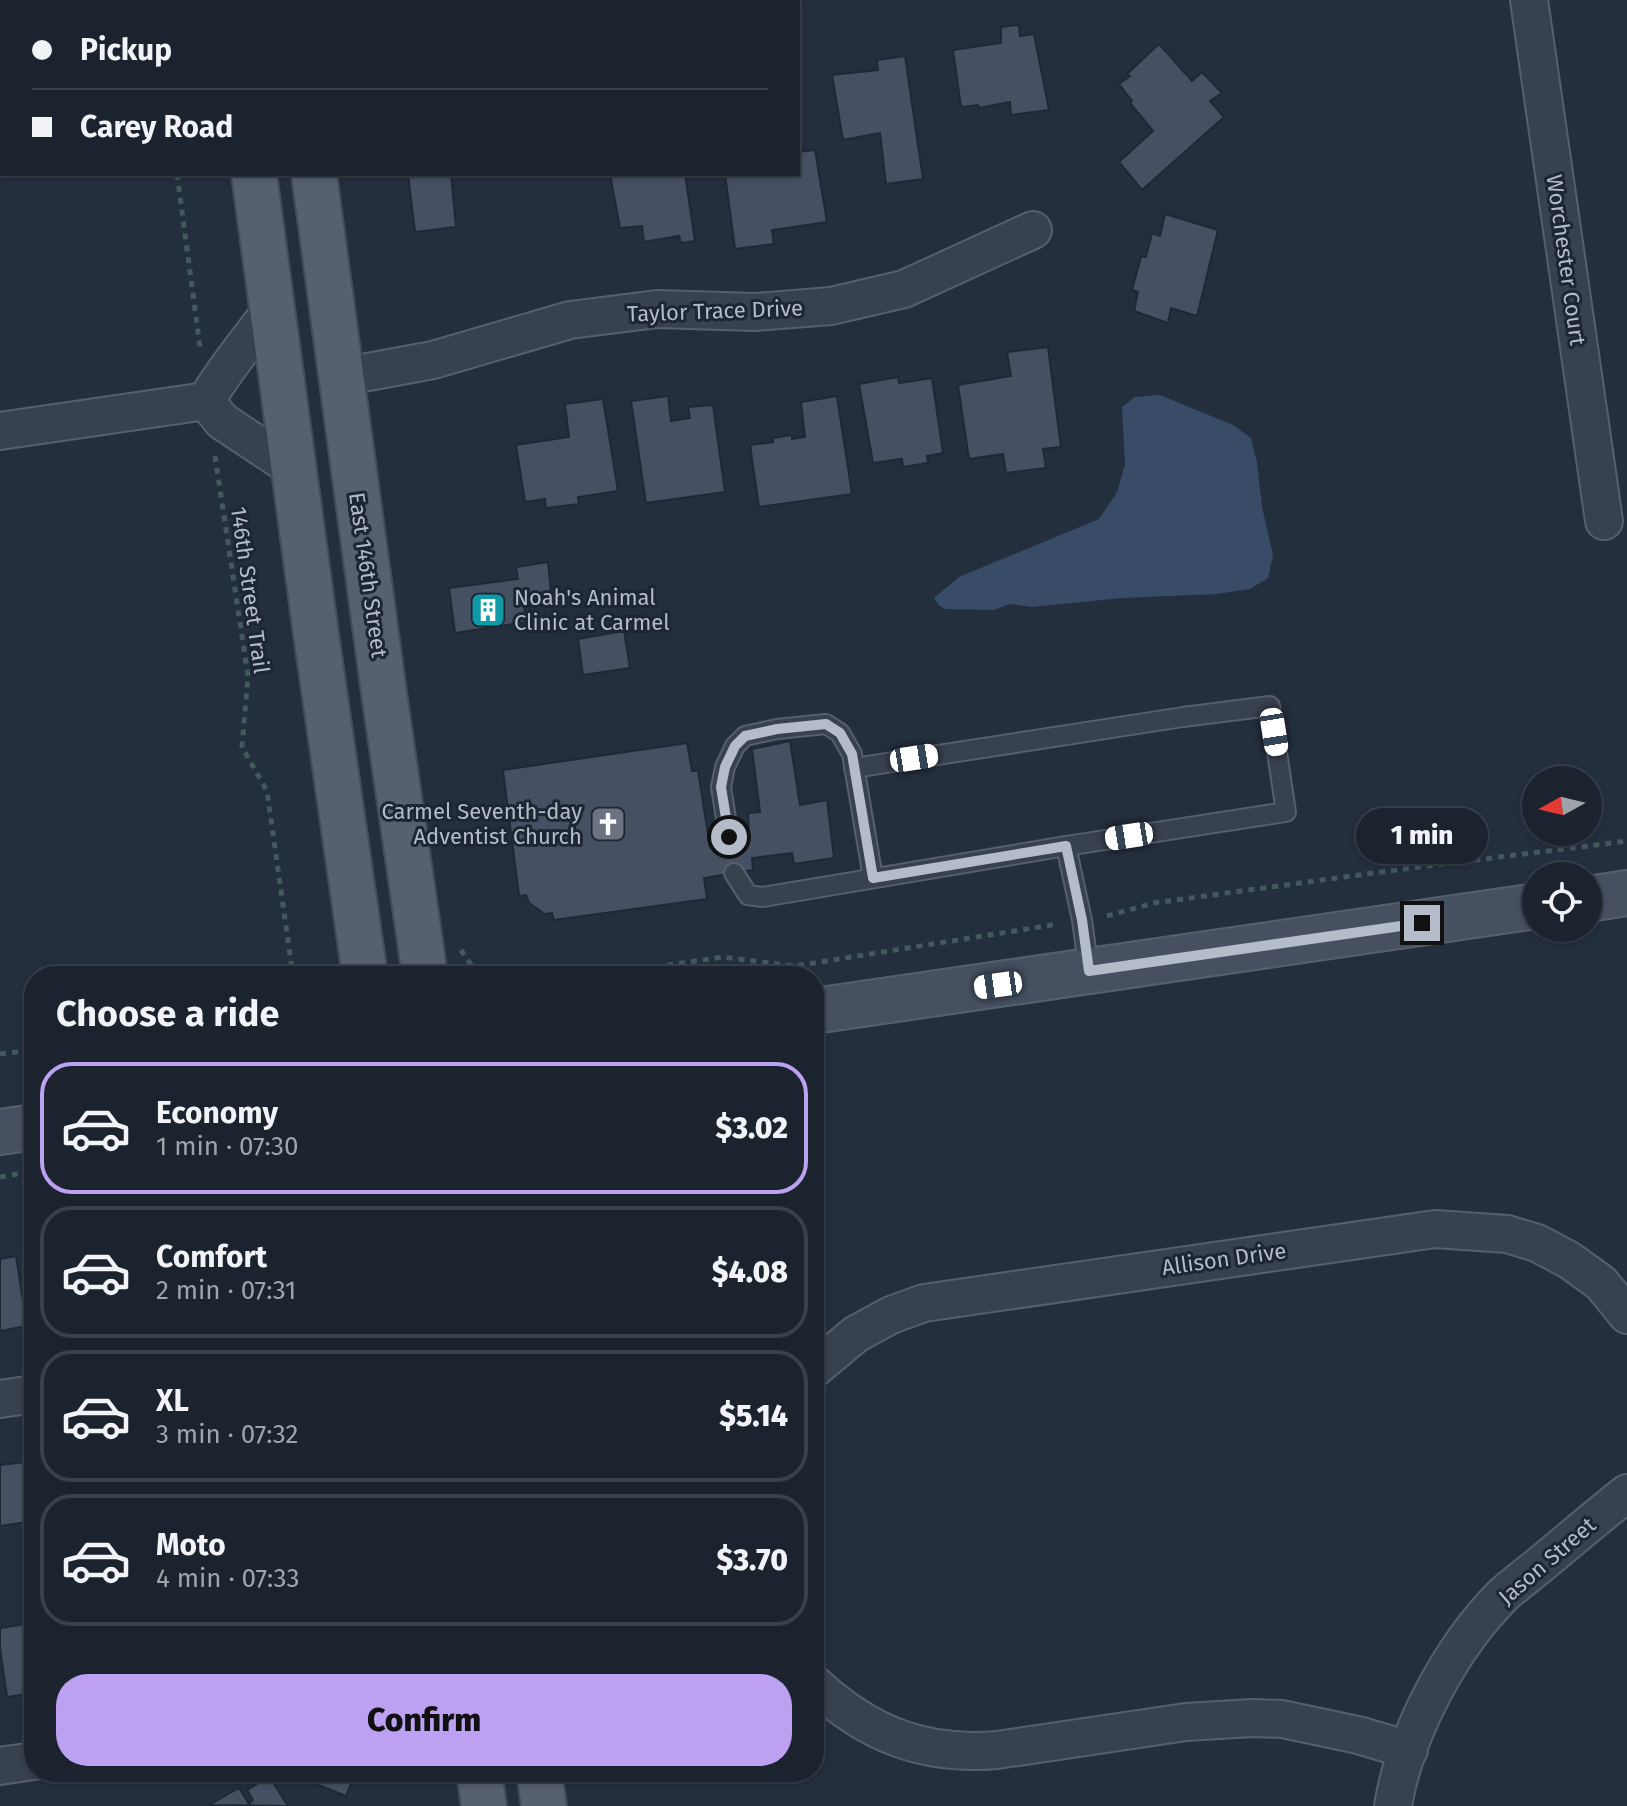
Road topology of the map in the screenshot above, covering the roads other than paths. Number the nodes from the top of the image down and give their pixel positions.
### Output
1 (1529, 0) edge
2 (254, 176) edge
3 (314, 176) edge
4 (1033, 230) dead end
5 (273, 308) junction
6 (341, 377) junction
7 (206, 401) junction
8 (0, 431) edge
9 (294, 469) junction
10 (1604, 521) dead end
11 (854, 768) junction
12 (729, 837) dead end
13 (1066, 846) junction
14 (734, 873) dead end
15 (873, 878) junction
16 (1627, 893) edge
17 (1602, 897) edge
18 (1522, 908) edge
19 (364, 966) edge
20 (424, 966) edge
21 (1089, 971) junction
22 (824, 1010) edge
23 (24, 1128) edge
24 (0, 1132) edge
25 (1627, 1315) edge
26 (824, 1361) edge
27 (24, 1395) edge
28 (0, 1399) edge
29 (1627, 1493) edge
30 (824, 1692) edge
31 (1409, 1750) junction
32 (24, 1762) edge
33 (0, 1766) edge
34 (480, 1782) edge
35 (540, 1782) edge
36 (484, 1806) edge
37 (544, 1806) edge
38 (1393, 1806) edge

1 - 10 street, Worchester Court
2 - 5 main road
3 - 6 main road, East 146th Street
4 - 6 street, Taylor Trace Drive
5 - 7 street
5 - 9 main road
6 - 20 main road, East 146th Street
7 - 8 street
7 - 9 street
9 - 19 main road
11 - 12 lane
11 - 13 lane
11 - 15 lane
13 - 15 lane
13 - 21 lane
14 - 15 lane
16 - 17 street
18 - 21 street
21 - 22 street
23 - 24 street
25 - 26 street, Allison Drive
27 - 28 street
29 - 31 street, Jason Street
30 - 31 street
31 - 38 street, Jason Street
32 - 33 street
34 - 36 main road
35 - 37 main road

